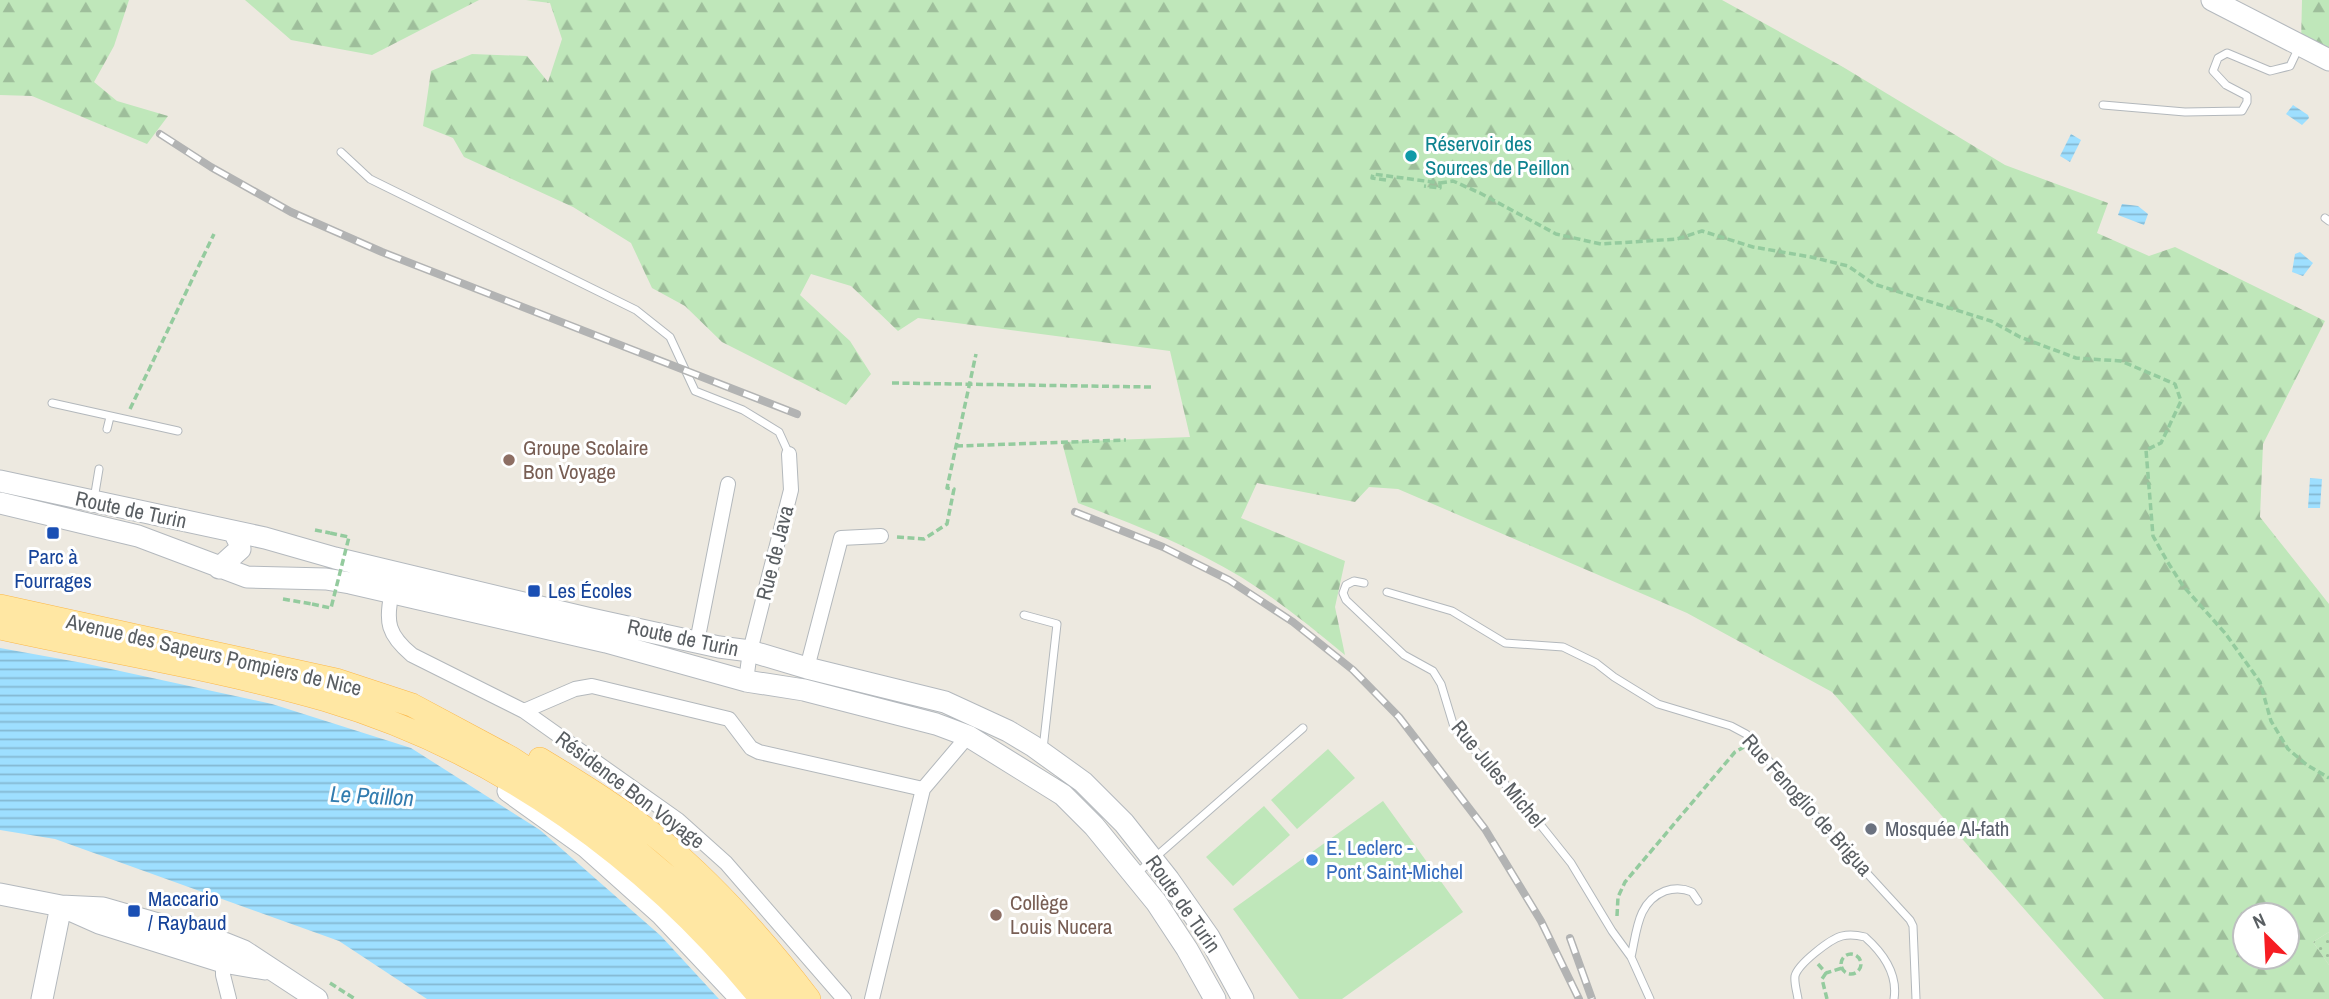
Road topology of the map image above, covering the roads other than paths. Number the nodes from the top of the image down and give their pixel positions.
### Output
1 (2212, 0) edge
2 (2301, 44) junction
3 (2329, 61) edge
4 (2104, 105) dead end
5 (341, 152) dead end
6 (52, 403) dead end
7 (110, 417) junction
8 (107, 429) dead end
9 (178, 431) dead end
10 (789, 454) joint
11 (99, 469) dead end
12 (728, 484) dead end
13 (1, 489) edge
14 (93, 503) junction
15 (234, 532) junction
16 (881, 536) road end
17 (289, 544) junction
18 (219, 568) junction
19 (285, 579) junction
20 (1364, 583) dead end
21 (392, 592) junction
22 (1387, 592) dead end
23 (0, 606) edge
24 (1024, 615) dead end
25 (0, 628) edge
26 (697, 642) junction
27 (751, 652) junction
28 (807, 668) junction
29 (746, 681) junction
30 (412, 705) junction
31 (524, 711) junction
32 (1303, 728) dead end
33 (968, 736) junction
34 (444, 745) junction
35 (1042, 753) junction
36 (923, 789) junction
37 (1154, 860) junction
38 (1135, 876) junction
39 (0, 894) edge
40 (1699, 901) dead end
41 (61, 906) junction
42 (1631, 957) junction
43 (223, 962) junction
44 (271, 970) junction
45 (42, 999) edge
46 (229, 999) edge
47 (317, 999) edge
48 (741, 999) edge
49 (761, 999) edge
50 (783, 999) edge
51 (809, 999) edge
52 (844, 999) edge
53 (872, 999) edge
54 (1214, 999) edge
55 (1243, 999) edge
56 (1650, 999) edge
57 (1798, 999) edge
58 (1894, 999) edge
59 (1916, 999) edge

1 - 2 main road
2 - 3 main road
2 - 4 lane
5 - 10 lane
6 - 7 lane
7 - 8 lane
7 - 9 lane
10 - 27 street, Rue de Java
11 - 14 lane
12 - 26 street
13 - 14 main road, Route de Turin
13 - 18 main road, Route de Turin
14 - 15 main road, Route de Turin
15 - 17 main road, Route de Turin
15 - 18 main road
16 - 28 street
17 - 19 main road
17 - 26 main road, Route de Turin
18 - 19 main road, Route de Turin
19 - 21 main road, Route de Turin
20 - 42 lane, Rue Jules Michel
21 - 29 main road, Route de Turin
21 - 31 street, Résidence Bon Voyage
22 - 59 lane, Rue Fenoglio de Brigua
23 - 30 main road, Avenue des Sapeurs Pompiers de Nice
24 - 35 lane
25 - 34 main road, Avenue des Sapeurs Pompiers de Nice
26 - 27 main road, Route de Turin
27 - 28 main road, Route de Turin
27 - 29 street, Rue de Java
28 - 35 main road, Route de Turin
29 - 33 main road, Route de Turin
30 - 50 main road, Avenue des Sapeurs Pompiers de Nice
30 - 51 main road
31 - 36 street, Résidence Bon Voyage
31 - 52 street, Résidence Bon Voyage
32 - 37 lane
33 - 36 street
33 - 38 main road, Route de Turin
34 - 48 main road
34 - 49 main road, Avenue des Sapeurs Pompiers de Nice
35 - 37 main road, Route de Turin
36 - 53 street
37 - 38 lane
37 - 55 main road, Route de Turin
38 - 54 main road, Route de Turin
39 - 41 main road
40 - 42 lane
41 - 43 main road
41 - 44 main road
41 - 45 main road
42 - 56 lane, Rue Jules Michel
43 - 44 main road
43 - 46 street
44 - 47 main road
57 - 58 lane

